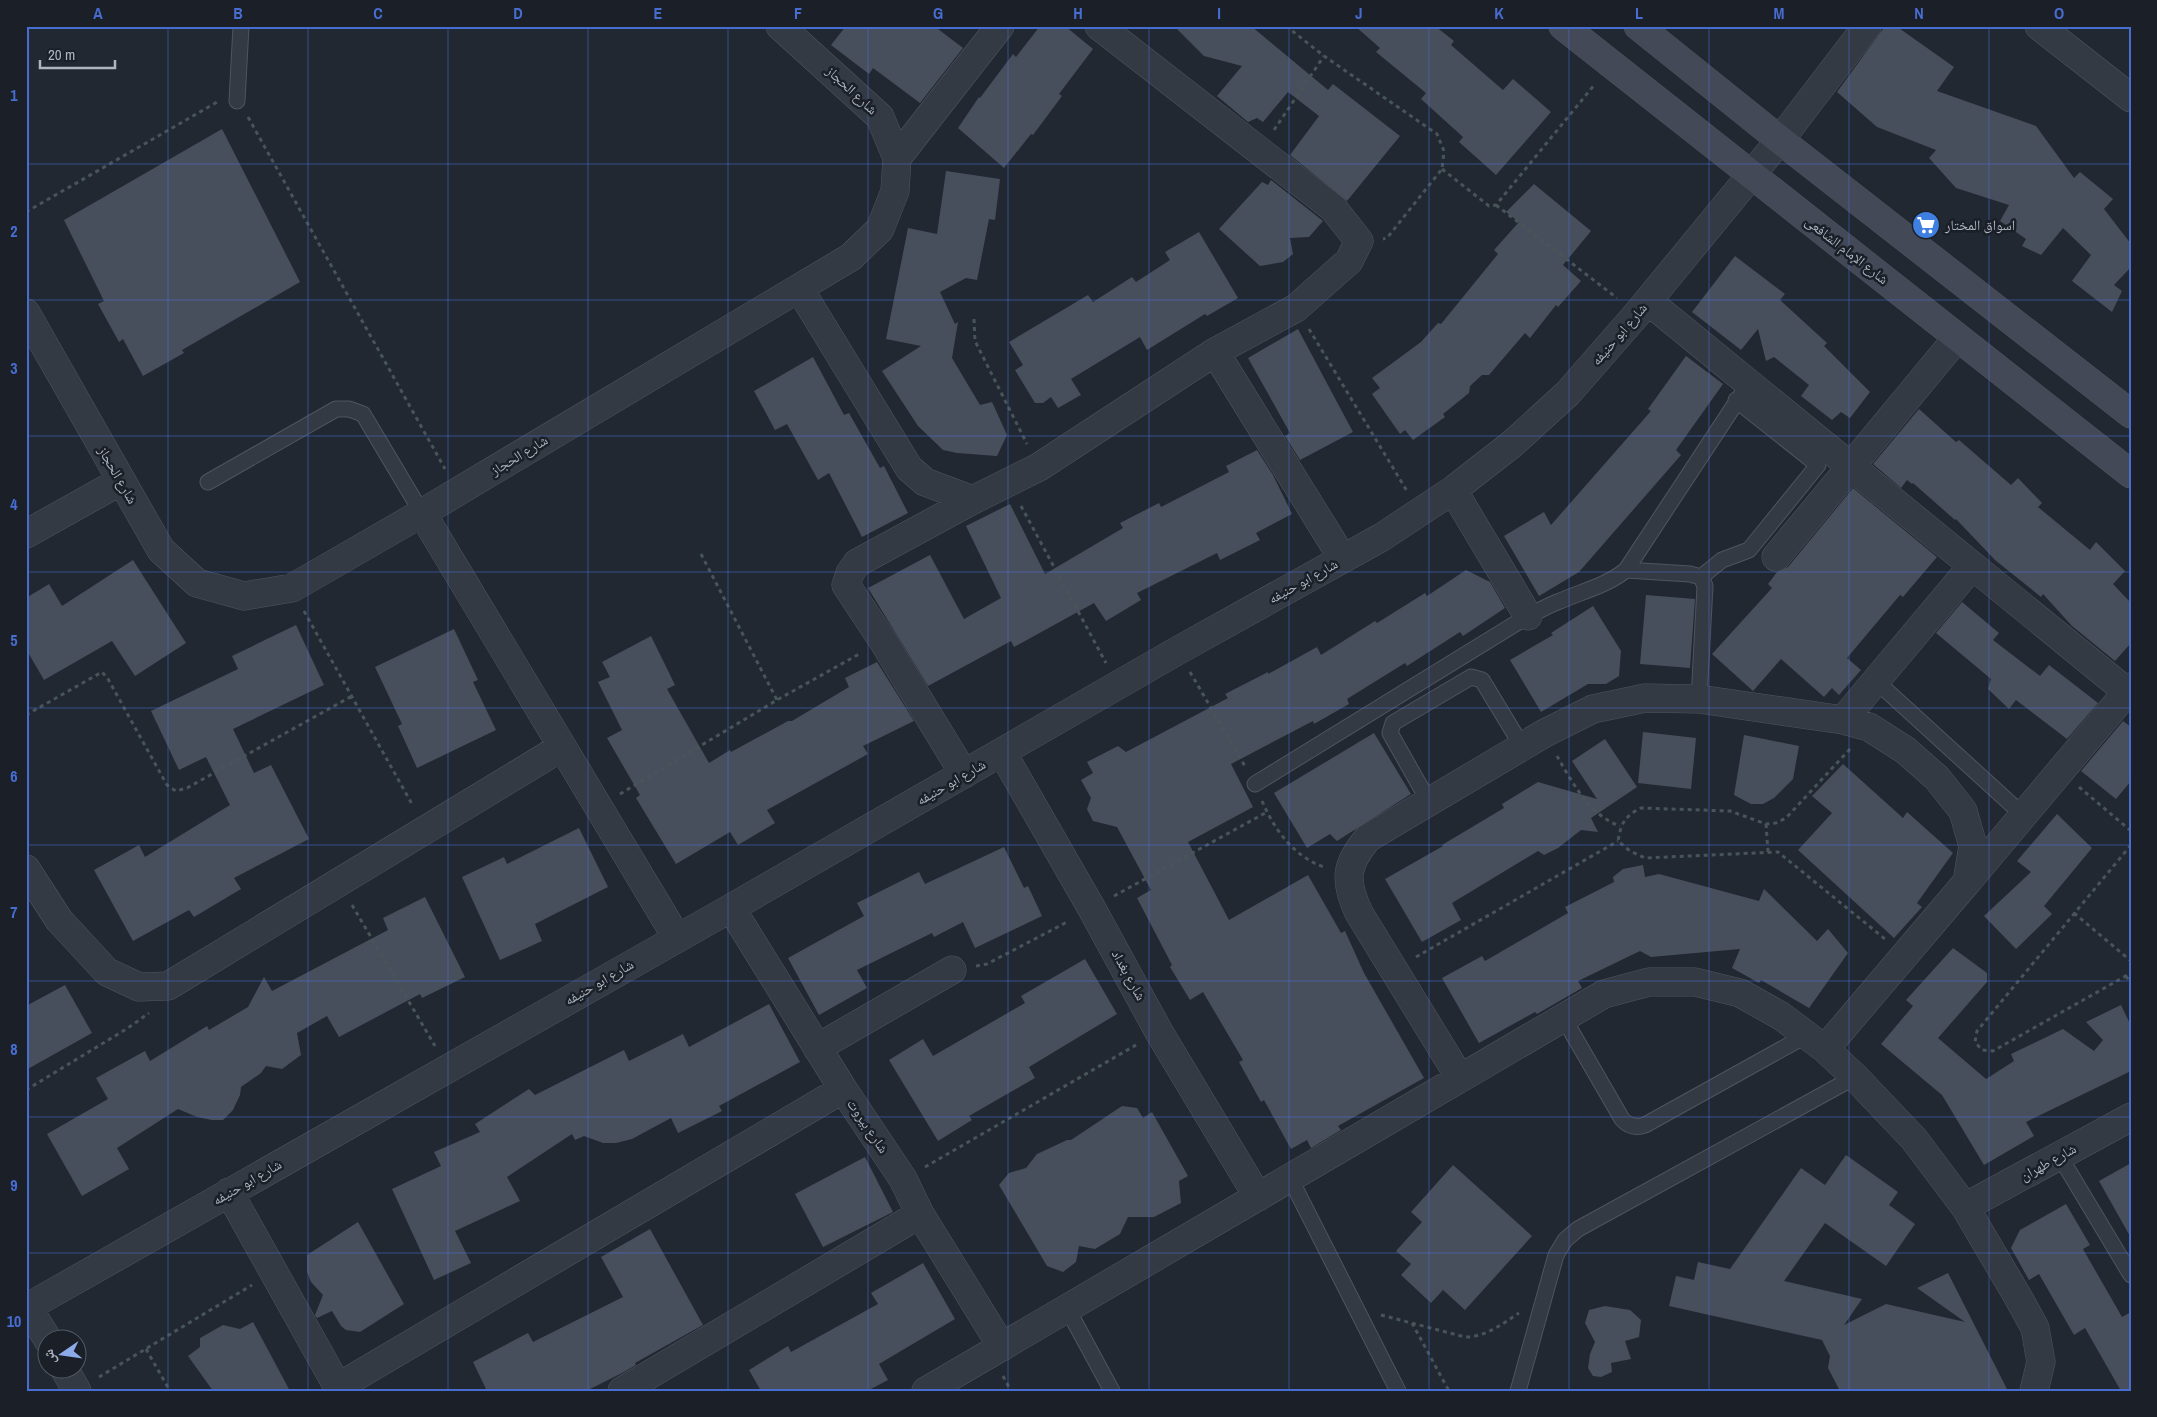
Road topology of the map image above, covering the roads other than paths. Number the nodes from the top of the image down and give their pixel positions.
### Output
1 (241, 26) edge
2 (780, 26) edge
3 (1000, 26) edge
4 (1563, 26) edge
5 (1638, 26) edge
6 (1867, 26) edge
7 (2038, 26) edge
8 (1117, 32) edge
9 (2131, 98) edge
10 (238, 101) road end
11 (1780, 140) junction
12 (898, 158) junction
13 (1752, 174) junction
14 (799, 288) junction
15 (1642, 308) junction
16 (26, 313) edge
17 (1957, 338) junction
18 (1215, 352) junction
19 (1742, 392) junction
20 (2131, 414) edge
21 (1850, 467) junction
22 (2131, 474) edge
23 (122, 481) junction
24 (208, 482) dead end
25 (1453, 490) junction
26 (973, 500) junction
27 (422, 513) junction
28 (26, 534) edge
29 (1776, 557) dead end
30 (1342, 558) junction
31 (1972, 566) junction
32 (1626, 570) junction
33 (1700, 577) junction
34 (1528, 616) junction
35 (1876, 681) junction
36 (2129, 691) edge
37 (1699, 699) junction
38 (1843, 720) junction
39 (1533, 739) junction
40 (562, 747) junction
41 (1002, 752) junction
42 (964, 774) junction
43 (1255, 784) dead end
44 (1428, 802) junction
45 (2023, 815) junction
46 (26, 869) edge
47 (1967, 882) junction
48 (731, 908) junction
49 (677, 938) junction
50 (952, 970) dead end
51 (1563, 1017) junction
52 (1816, 1042) junction
53 (817, 1048) junction
54 (1855, 1077) junction
55 (1460, 1078) junction
56 (843, 1089) junction
57 (2131, 1116) edge
58 (2060, 1155) junction
59 (1290, 1178) junction
60 (229, 1192) junction
61 (1258, 1197) junction
62 (1966, 1207) junction
63 (920, 1214) junction
64 (2131, 1275) edge
65 (27, 1305) edge
66 (1067, 1308) junction
67 (42, 1330) edge
68 (1002, 1346) junction
69 (339, 1389) edge
70 (622, 1391) edge
71 (926, 1391) edge
72 (1112, 1391) edge
73 (1398, 1391) edge
74 (1518, 1391) edge
75 (2034, 1391) edge

1 - 10 lane
2 - 12 street, شارع الحجاز
3 - 12 street
4 - 13 street, شارع الإمام الشافعى
5 - 11 street
6 - 11 street, شارع ابو حنيفه
7 - 9 street
8 - 18 street
11 - 13 street, شارع ابو حنيفه
11 - 20 street
12 - 14 street, شارع الحجاز
13 - 15 street, شارع ابو حنيفه
13 - 17 street, شارع الإمام الشافعى
14 - 26 street
14 - 27 street, شارع الحجاز
15 - 19 street
15 - 25 street, شارع ابو حنيفه
16 - 23 street, شارع الحجاز
17 - 21 street
17 - 22 street, شارع الإمام الشافعى
18 - 26 street
18 - 30 street
19 - 21 street
19 - 32 lane
19 - 33 lane
21 - 29 street
21 - 31 street
23 - 27 street, شارع الحجاز
23 - 28 street
24 - 27 lane
25 - 30 street, شارع ابو حنيفه
25 - 34 street
26 - 42 street
27 - 40 street
30 - 41 street, شارع ابو حنيفه
31 - 35 street
31 - 36 street
32 - 33 lane
32 - 34 lane
33 - 37 lane
34 - 43 lane
35 - 38 street
35 - 45 lane
36 - 45 street
37 - 38 street
37 - 39 street
38 - 47 street
39 - 44 street
39 - 44 lane
40 - 46 street
40 - 49 street
41 - 42 street, شارع ابو حنيفه
41 - 61 street, شارع بغداد
42 - 48 street, شارع ابو حنيفه
44 - 55 street
45 - 47 street
47 - 52 street
48 - 49 street, شارع ابو حنيفه
48 - 53 street, شارع بيروت
49 - 60 street, شارع ابو حنيفه
50 - 53 street
51 - 52 street
51 - 52 lane
51 - 55 street
52 - 54 street
53 - 56 street, شارع بيروت
54 - 62 street
54 - 74 lane
55 - 59 street
56 - 63 street, شارع بيروت
56 - 69 street
57 - 58 street, شارع طهران
58 - 62 street, شارع طهران
58 - 64 lane
59 - 61 street
59 - 73 lane
60 - 65 street, شارع ابو حنيفه
60 - 69 street
61 - 66 street
62 - 75 street
63 - 68 street, شارع بيروت
63 - 70 street
65 - 67 street
66 - 68 street
66 - 72 lane
68 - 71 street

